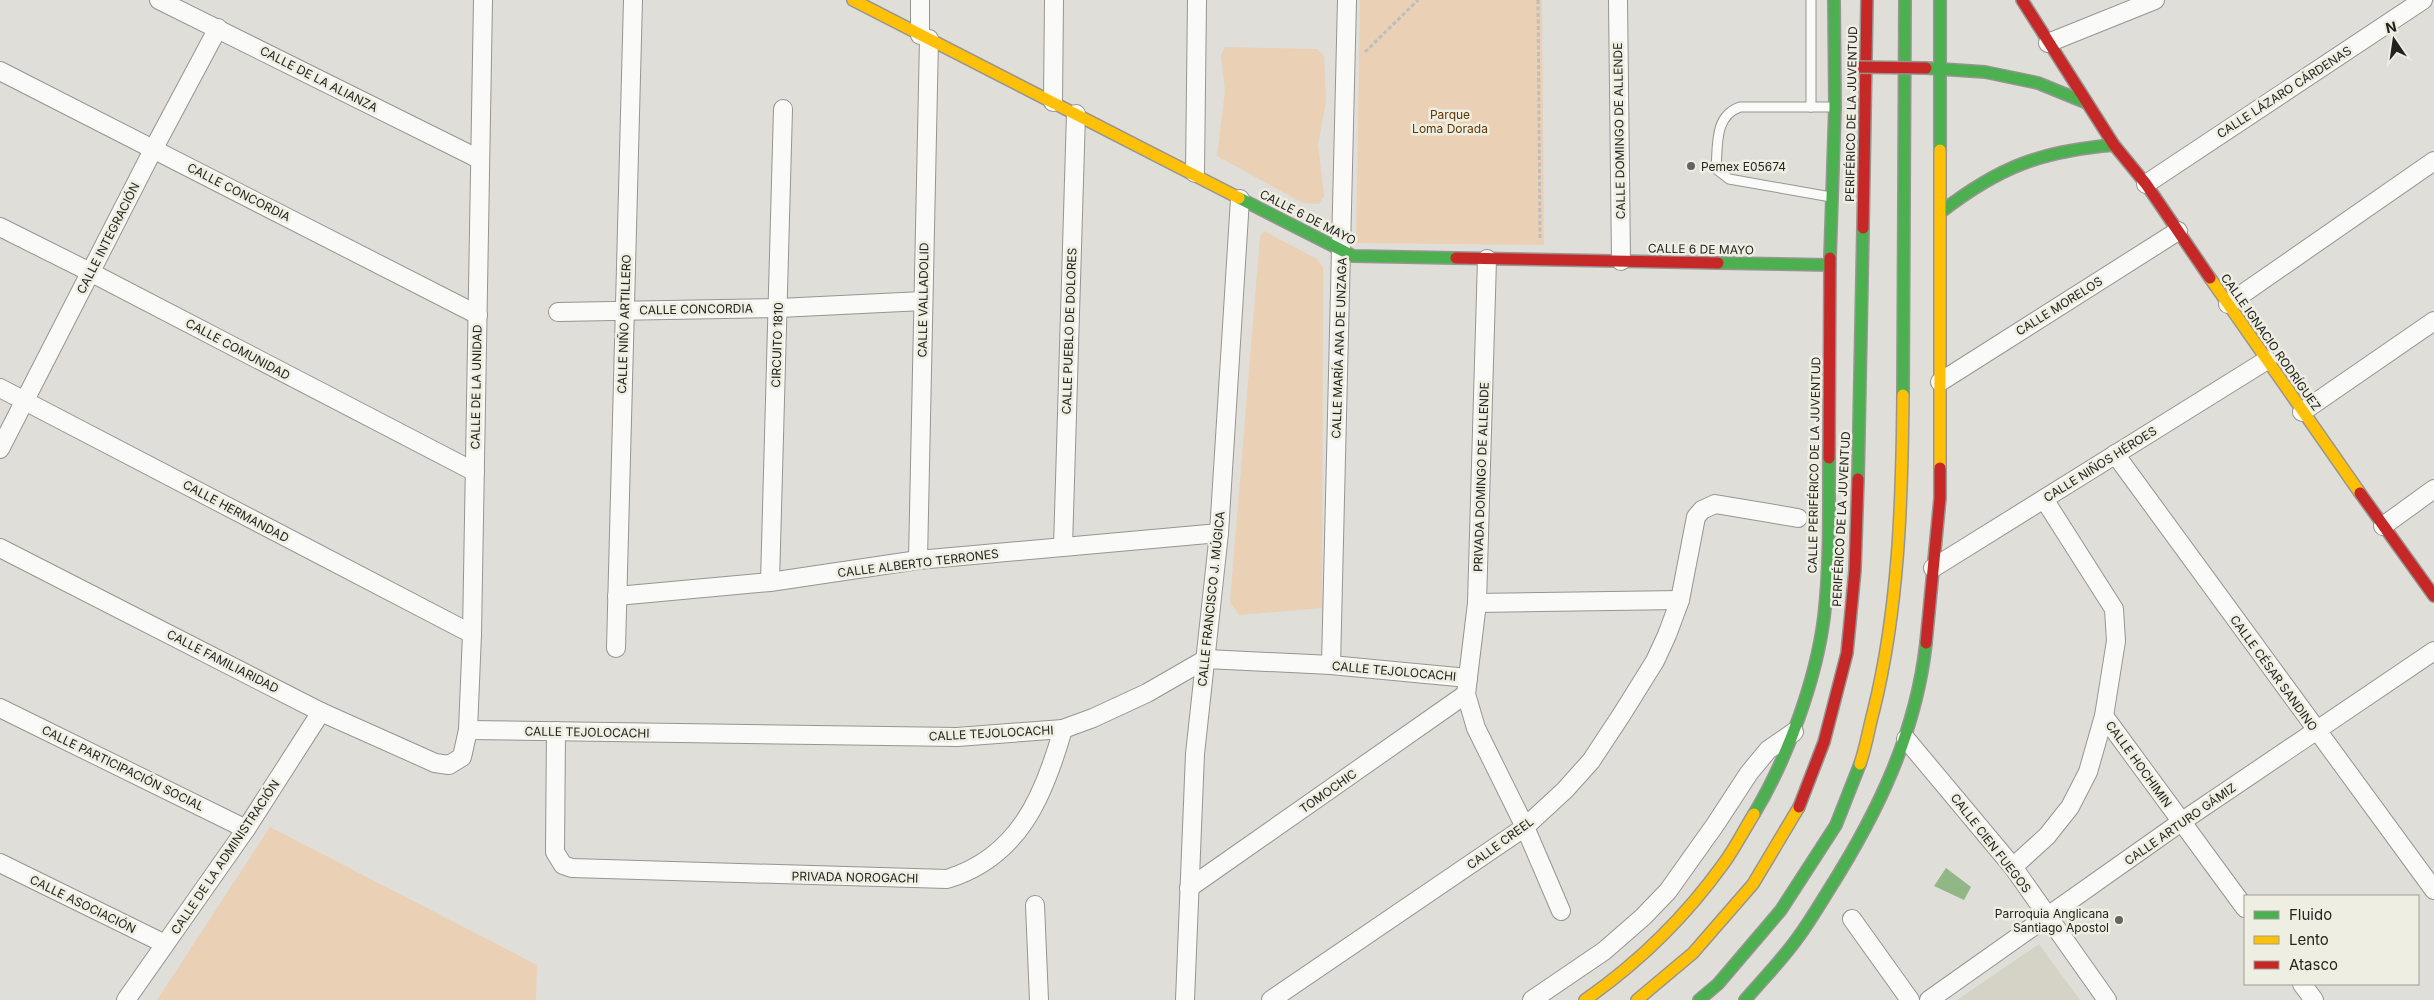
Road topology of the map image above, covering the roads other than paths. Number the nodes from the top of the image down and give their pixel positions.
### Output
1 (159, 0) edge
2 (633, 0) edge
3 (853, 0) edge
4 (920, 0) edge
5 (1054, 0) edge
6 (1197, 0) edge
7 (1347, 0) edge
8 (1618, 0) edge
9 (1811, 0) edge
10 (1834, 0) edge
11 (1868, 0) edge
12 (1905, 0) edge
13 (1940, 0) edge
14 (2022, 0) edge
15 (2156, 0) edge
16 (2423, 0) edge
17 (479, 2) edge
18 (218, 28) junction
19 (924, 37) junction
20 (2048, 43) junction
21 (1834, 67) junction
22 (1940, 69) junction
23 (0, 71) edge
24 (1053, 102) junction
25 (2087, 103) junction
26 (1811, 107) junction
27 (1835, 108) junction
28 (783, 109) dead end
29 (1076, 114) junction
30 (2114, 145) junction
31 (154, 148) junction
32 (479, 159) junction
33 (2434, 161) edge
34 (1194, 173) junction
35 (2146, 184) junction
36 (1831, 197) junction
37 (1240, 199) junction
38 (1940, 212) junction
39 (0, 228) edge
40 (2178, 231) junction
41 (1342, 251) junction
42 (1487, 259) junction
43 (1621, 261) junction
44 (1830, 264) junction
45 (90, 272) junction
46 (923, 301) junction
47 (2228, 304) junction
48 (779, 308) junction
49 (624, 310) junction
50 (558, 312) dead end
51 (478, 315) junction
52 (2434, 321) edge
53 (2267, 360) junction
54 (1940, 382) junction
55 (0, 388) edge
56 (25, 401) junction
57 (2302, 412) junction
58 (0, 449) edge
59 (2115, 454) junction
60 (475, 472) junction
61 (2434, 489) edge
62 (2044, 499) junction
63 (1798, 518) dead end
64 (2383, 526) junction
65 (1219, 533) junction
66 (1063, 547) junction
67 (0, 548) edge
68 (918, 560) junction
69 (1933, 568) junction
70 (770, 582) junction
71 (617, 596) junction
72 (2434, 596) edge
73 (1680, 600) junction
74 (1477, 603) junction
75 (472, 634) junction
76 (616, 648) dead end
77 (2434, 651) edge
78 (1206, 659) junction
79 (1330, 665) junction
80 (1467, 686) junction
81 (0, 708) edge
82 (321, 712) junction
83 (2104, 716) junction
84 (1063, 729) junction
85 (468, 730) junction
86 (2315, 730) junction
87 (556, 732) junction
88 (1794, 732) junction
89 (1906, 738) junction
90 (449, 765) joint
91 (2181, 822) junction
92 (1525, 827) junction
93 (246, 829) junction
94 (0, 864) edge
95 (2013, 866) junction
96 (1190, 888) junction
97 (2434, 890) edge
98 (1668, 891) junction
99 (1036, 905) dead end
100 (1688, 907) junction
101 (2244, 907) edge
102 (1561, 911) dead end
103 (1852, 918) dead end
104 (2048, 918) junction
105 (165, 944) junction
106 (2303, 985) edge
107 (126, 1000) edge
108 (1039, 1000) edge
109 (1185, 1000) edge
110 (1271, 1000) edge
111 (1532, 1000) edge
112 (1585, 1000) edge
113 (1637, 1000) edge
114 (1699, 1000) edge
115 (1745, 1000) edge
116 (1910, 1000) edge
117 (1929, 1000) edge
118 (2107, 1000) edge
119 (2314, 1000) edge

1 - 18 street, CALLE DE LA ALIANZA
2 - 49 street, CALLE NIÑO ARTILLERO
3 - 19 main road, CALLE 6 DE MAYO
4 - 19 street, CALLE VALLADOLID
5 - 24 street
6 - 34 street
7 - 41 street, CALLE MARÍA ANA DE UNZAGA
8 - 43 street, CALLE DOMINGO DE ALLENDE
9 - 26 lane
10 - 21 main road, CALLE PERIFÉRICO DE LA JUVENTUD
11 - 113 main road, PERIFÉRICO DE LA JUVENTUD
12 - 114 main road
13 - 22 main road
14 - 20 main road, CALLE IGNACIO RODRÍGUEZ
15 - 20 street
16 - 35 street, CALLE LÁZARO CÁRDENAS
17 - 32 street, CALLE DE LA UNIDAD
18 - 31 street, CALLE INTEGRACIÓN
18 - 32 street, CALLE DE LA ALIANZA
19 - 24 main road, CALLE 6 DE MAYO
19 - 46 street, CALLE VALLADOLID
20 - 25 main road, CALLE IGNACIO RODRÍGUEZ
21 - 22 main road, bridge
21 - 27 main road, CALLE PERIFÉRICO DE LA JUVENTUD
22 - 25 main road
22 - 38 main road
23 - 31 street, CALLE CONCORDIA
24 - 29 main road, CALLE 6 DE MAYO
25 - 30 main road, CALLE IGNACIO RODRÍGUEZ
26 - 27 lane
26 - 36 lane
27 - 36 main road, CALLE PERIFÉRICO DE LA JUVENTUD
28 - 48 street, CIRCUITO 1810
29 - 34 main road, CALLE 6 DE MAYO
29 - 66 street, CALLE PUEBLO DE DOLORES
30 - 35 main road, CALLE IGNACIO RODRÍGUEZ
30 - 38 main road
31 - 45 street, CALLE INTEGRACIÓN
31 - 51 street, CALLE CONCORDIA
32 - 51 street, CALLE DE LA UNIDAD
33 - 47 street
34 - 37 main road, CALLE 6 DE MAYO
35 - 40 main road, CALLE IGNACIO RODRÍGUEZ
36 - 44 main road, CALLE PERIFÉRICO DE LA JUVENTUD
37 - 41 main road, CALLE 6 DE MAYO
37 - 65 street, CALLE FRANCISCO J. MÚGICA
38 - 54 main road
39 - 45 street, CALLE COMUNIDAD
40 - 47 main road, CALLE IGNACIO RODRÍGUEZ
40 - 54 street, CALLE MORELOS
41 - 42 main road, CALLE 6 DE MAYO
41 - 79 street, CALLE MARÍA ANA DE UNZAGA
42 - 43 main road, CALLE 6 DE MAYO
42 - 74 street, PRIVADA DOMINGO DE ALLENDE
43 - 44 main road, CALLE 6 DE MAYO
44 - 88 main road, CALLE PERIFÉRICO DE LA JUVENTUD
45 - 56 street, CALLE INTEGRACIÓN
45 - 60 street, CALLE COMUNIDAD
46 - 48 street, CALLE CONCORDIA
46 - 68 street, CALLE VALLADOLID
47 - 53 main road, CALLE IGNACIO RODRÍGUEZ
48 - 49 street, CALLE CONCORDIA
48 - 70 street, CIRCUITO 1810
49 - 50 street, CALLE CONCORDIA
49 - 71 street, CALLE NIÑO ARTILLERO
51 - 60 street, CALLE DE LA UNIDAD
52 - 57 street
53 - 57 main road, CALLE IGNACIO RODRÍGUEZ
53 - 59 street, CALLE NIÑOS HÉROES
54 - 69 main road
55 - 56 street, CALLE HERMANDAD
56 - 58 street, CALLE INTEGRACIÓN
56 - 75 street, CALLE HERMANDAD
57 - 64 main road, CALLE IGNACIO RODRÍGUEZ
59 - 62 street, CALLE NIÑOS HÉROES
59 - 86 street, CALLE CÉSAR SANDINO
60 - 75 street, CALLE DE LA UNIDAD
61 - 64 street
62 - 69 street, CALLE NIÑOS HÉROES
62 - 83 street, CALLE HOCHIMIN
63 - 73 street, CALLE CREEL
64 - 72 main road, CALLE IGNACIO RODRÍGUEZ
65 - 66 street, CALLE ALBERTO TERRONES
65 - 78 street, CALLE FRANCISCO J. MÚGICA
66 - 68 street, CALLE ALBERTO TERRONES
67 - 82 street, CALLE FAMILIARIDAD
68 - 70 street, CALLE ALBERTO TERRONES
69 - 89 main road
70 - 71 street, CALLE ALBERTO TERRONES
71 - 76 street, CALLE NIÑO ARTILLERO
73 - 74 street
73 - 92 street, CALLE CREEL
74 - 80 street, PRIVADA DOMINGO DE ALLENDE
75 - 85 street, CALLE DE LA UNIDAD
77 - 86 street, CALLE ARTURO GÁMIZ
78 - 79 street, CALLE TEJOLOCACHI
78 - 84 street, CALLE TEJOLOCACHI
78 - 96 street, CALLE FRANCISCO J. MÚGICA
79 - 80 street, CALLE TEJOLOCACHI
80 - 92 street
80 - 96 street, TOMOCHIC
81 - 93 street, CALLE PARTICIPACIÓN SOCIAL
82 - 90 street, CALLE FAMILIARIDAD
82 - 93 street, CALLE DE LA ADMINISTRACIÓN
83 - 91 street, CALLE HOCHIMIN
83 - 95 street
84 - 87 street, CALLE TEJOLOCACHI
84 - 87 street, PRIVADA NOROGACHI
85 - 87 street, CALLE TEJOLOCACHI
85 - 90 street, CALLE DE LA UNIDAD
86 - 91 street, CALLE ARTURO GÁMIZ
86 - 97 street, CALLE CÉSAR SANDINO
88 - 98 street
88 - 100 main road, CALLE PERIFÉRICO DE LA JUVENTUD
89 - 95 street, CALLE CIEN FUEGOS
89 - 115 main road
91 - 101 street, CALLE HOCHIMIN
91 - 104 street, CALLE ARTURO GÁMIZ
92 - 102 street
92 - 110 street, CALLE CREEL
93 - 105 street, CALLE DE LA ADMINISTRACIÓN
94 - 105 street, CALLE ASOCIACIÓN
95 - 104 street, CALLE CIEN FUEGOS
96 - 109 street, CALLE FRANCISCO J. MÚGICA
98 - 100 street
98 - 111 street
99 - 108 street
100 - 112 main road, CALLE PERIFÉRICO DE LA JUVENTUD
103 - 116 street
104 - 117 street, CALLE ARTURO GÁMIZ
104 - 118 street, CALLE CIEN FUEGOS
105 - 107 street, CALLE DE LA ADMINISTRACIÓN
106 - 119 street

